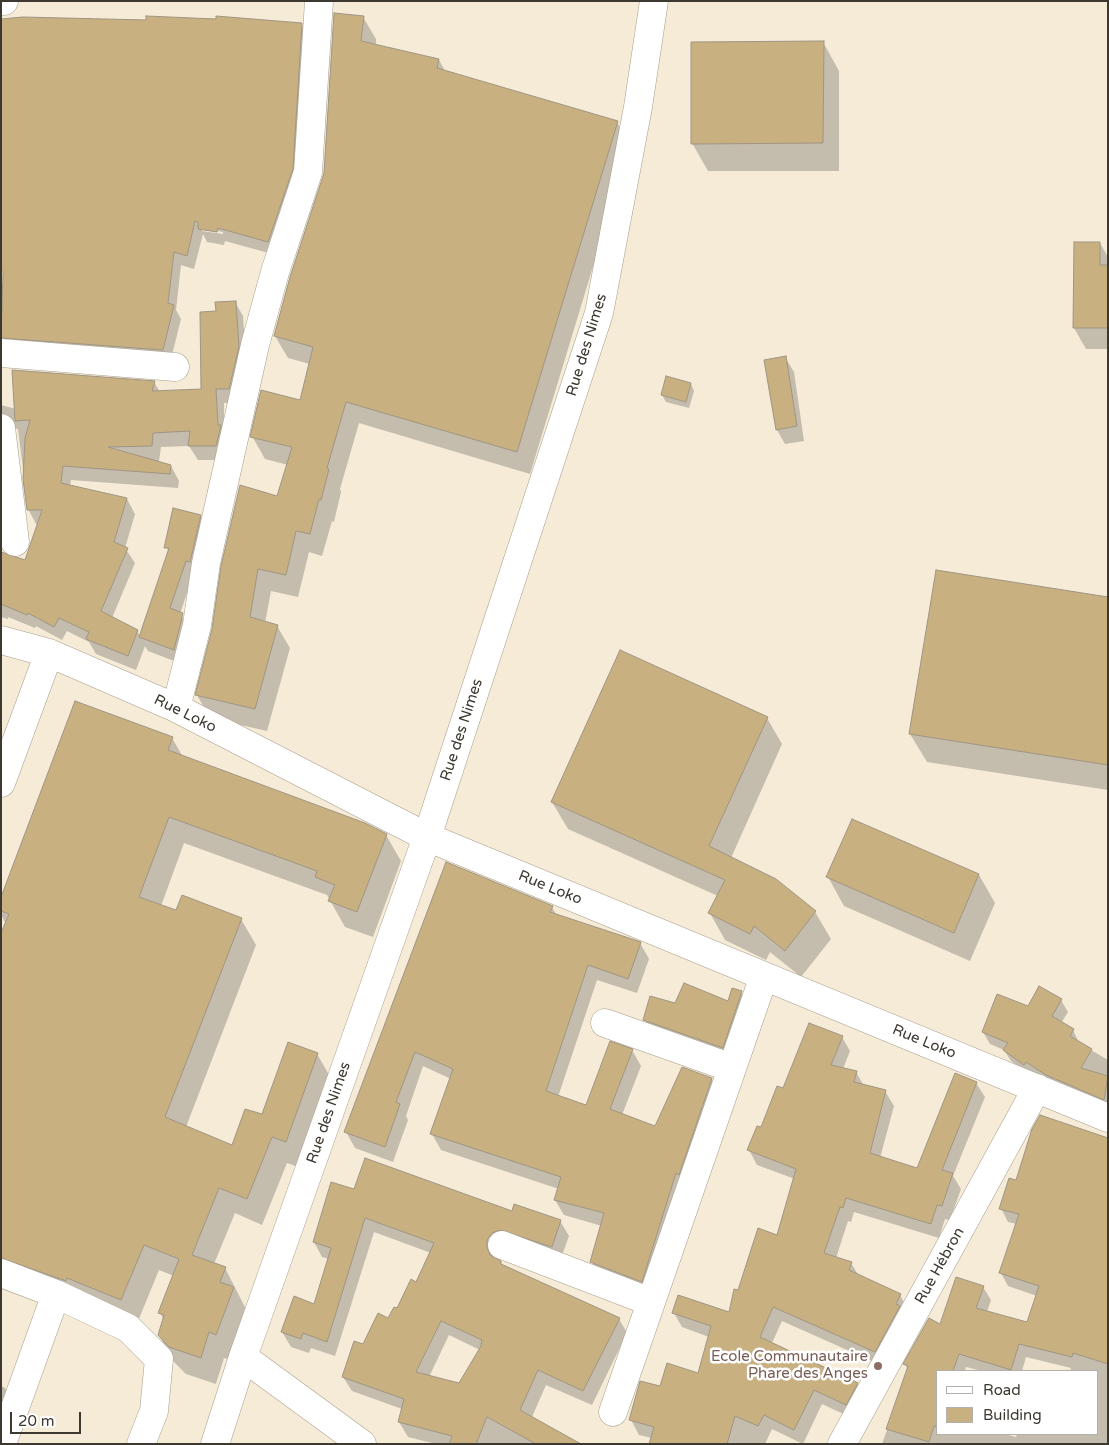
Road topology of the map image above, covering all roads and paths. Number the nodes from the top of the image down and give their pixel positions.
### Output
1 (319, 1) edge
2 (654, 1) edge
3 (1, 353) edge
4 (175, 367) dead end
5 (1, 428) edge
6 (15, 542) dead end
7 (1, 640) edge
8 (49, 653) junction
9 (176, 708) junction
10 (1, 783) edge
11 (427, 837) junction
12 (764, 976) junction
13 (605, 1023) dead end
14 (732, 1068) junction
15 (1037, 1088) junction
16 (1108, 1118) edge
17 (502, 1246) dead end
18 (1, 1273) edge
19 (56, 1294) junction
20 (651, 1302) junction
21 (243, 1357) junction
22 (613, 1412) dead end
23 (2, 1444) edge
24 (141, 1444) edge
25 (215, 1444) edge
26 (362, 1444) edge
27 (842, 1444) edge

1 - 9 street
2 - 11 street, Rue des Nimes
3 - 4 street
5 - 6 street
7 - 8 street, Rue Loko
8 - 9 street, Rue Loko
8 - 10 street
9 - 11 street, Rue Loko
11 - 12 street, Rue Loko
11 - 21 street, Rue des Nimes
12 - 14 street
12 - 15 street, Rue Loko
13 - 14 street
14 - 20 street
15 - 16 street, Rue Loko
15 - 27 street, Rue Hébron
17 - 20 street
18 - 19 street
19 - 23 street
19 - 24 street
20 - 22 street
21 - 25 street, Rue des Nimes
21 - 26 street

